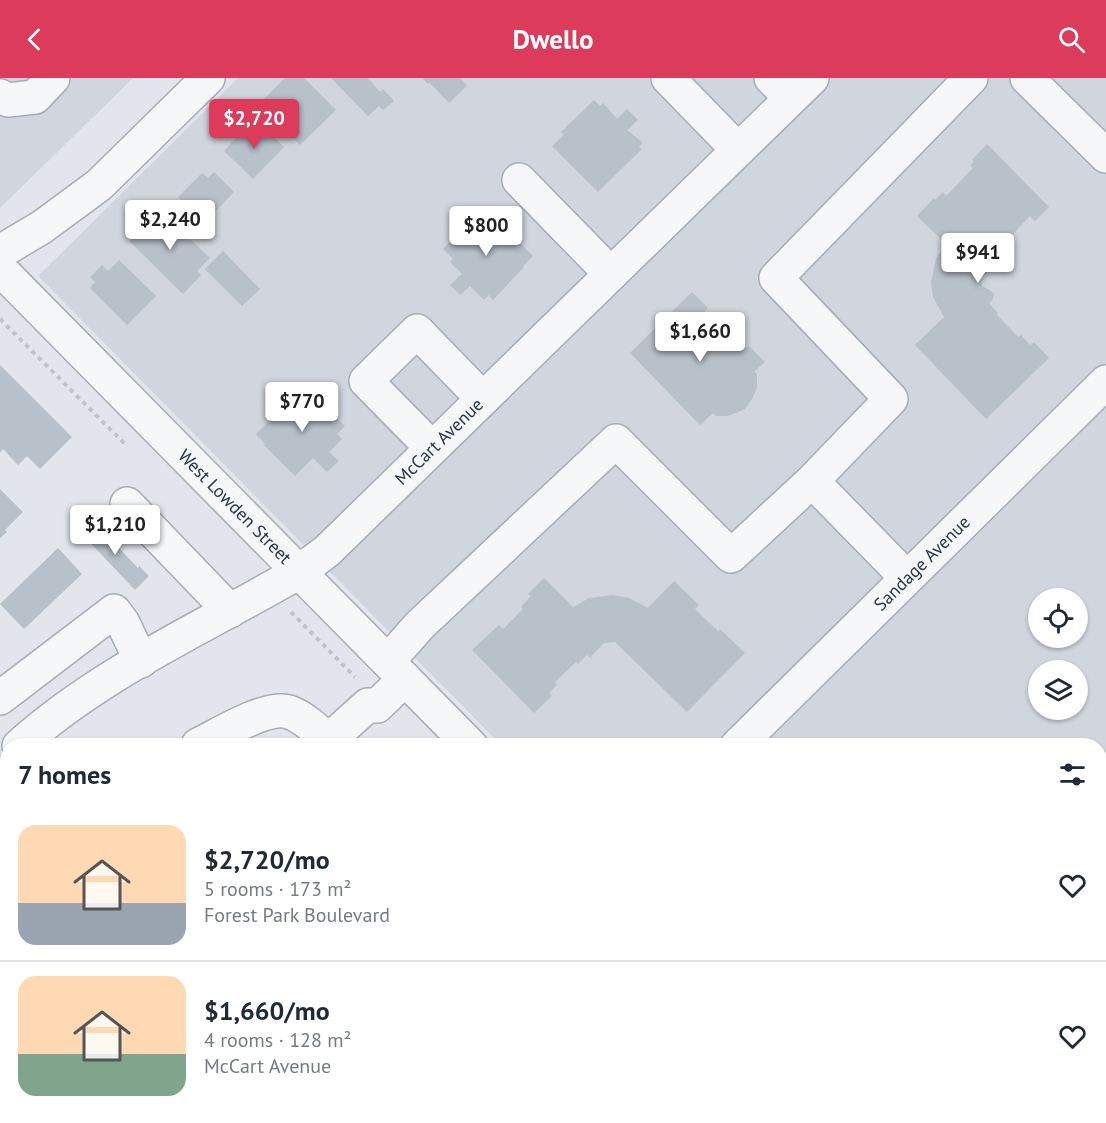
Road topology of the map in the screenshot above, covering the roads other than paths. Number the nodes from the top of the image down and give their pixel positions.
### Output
1 (53, 78) edge
2 (208, 78) edge
3 (668, 78) edge
4 (971, 78) edge
5 (1037, 82) edge
6 (791, 85) edge
7 (0, 96) edge
8 (738, 150) junction
9 (1106, 156) edge
10 (519, 180) dead end
11 (0, 252) edge
12 (0, 269) edge
13 (611, 274) junction
14 (1106, 382) edge
15 (483, 399) junction
16 (432, 448) junction
17 (812, 481) junction
18 (127, 504) dead end
19 (299, 572) junction
20 (907, 578) junction
21 (230, 611) junction
22 (50, 660) junction
23 (141, 661) junction
24 (396, 670) junction
25 (0, 698) edge
26 (73, 703) junction
27 (28, 738) edge
28 (212, 738) edge
29 (330, 738) edge
30 (349, 738) edge
31 (463, 738) edge
32 (745, 738) edge

1 - 7 street
2 - 11 street
3 - 8 street
4 - 17 street
5 - 9 street
6 - 8 street, McCart Avenue
8 - 13 street, McCart Avenue
10 - 13 street
12 - 19 street, West Lowden Street
13 - 15 street, McCart Avenue
14 - 20 street, Sandage Avenue
15 - 16 street, McCart Avenue
15 - 16 street
16 - 19 street, McCart Avenue
17 - 20 street
17 - 24 street
18 - 21 street
19 - 21 street, McCart Avenue
19 - 24 street, West Lowden Street
20 - 32 street, Sandage Avenue
21 - 23 street, McCart Avenue
22 - 23 street
22 - 25 street
22 - 26 street
23 - 26 street, McCart Avenue
24 - 30 street
24 - 31 street, West Lowden Street
26 - 27 street, McCart Avenue
28 - 29 street

